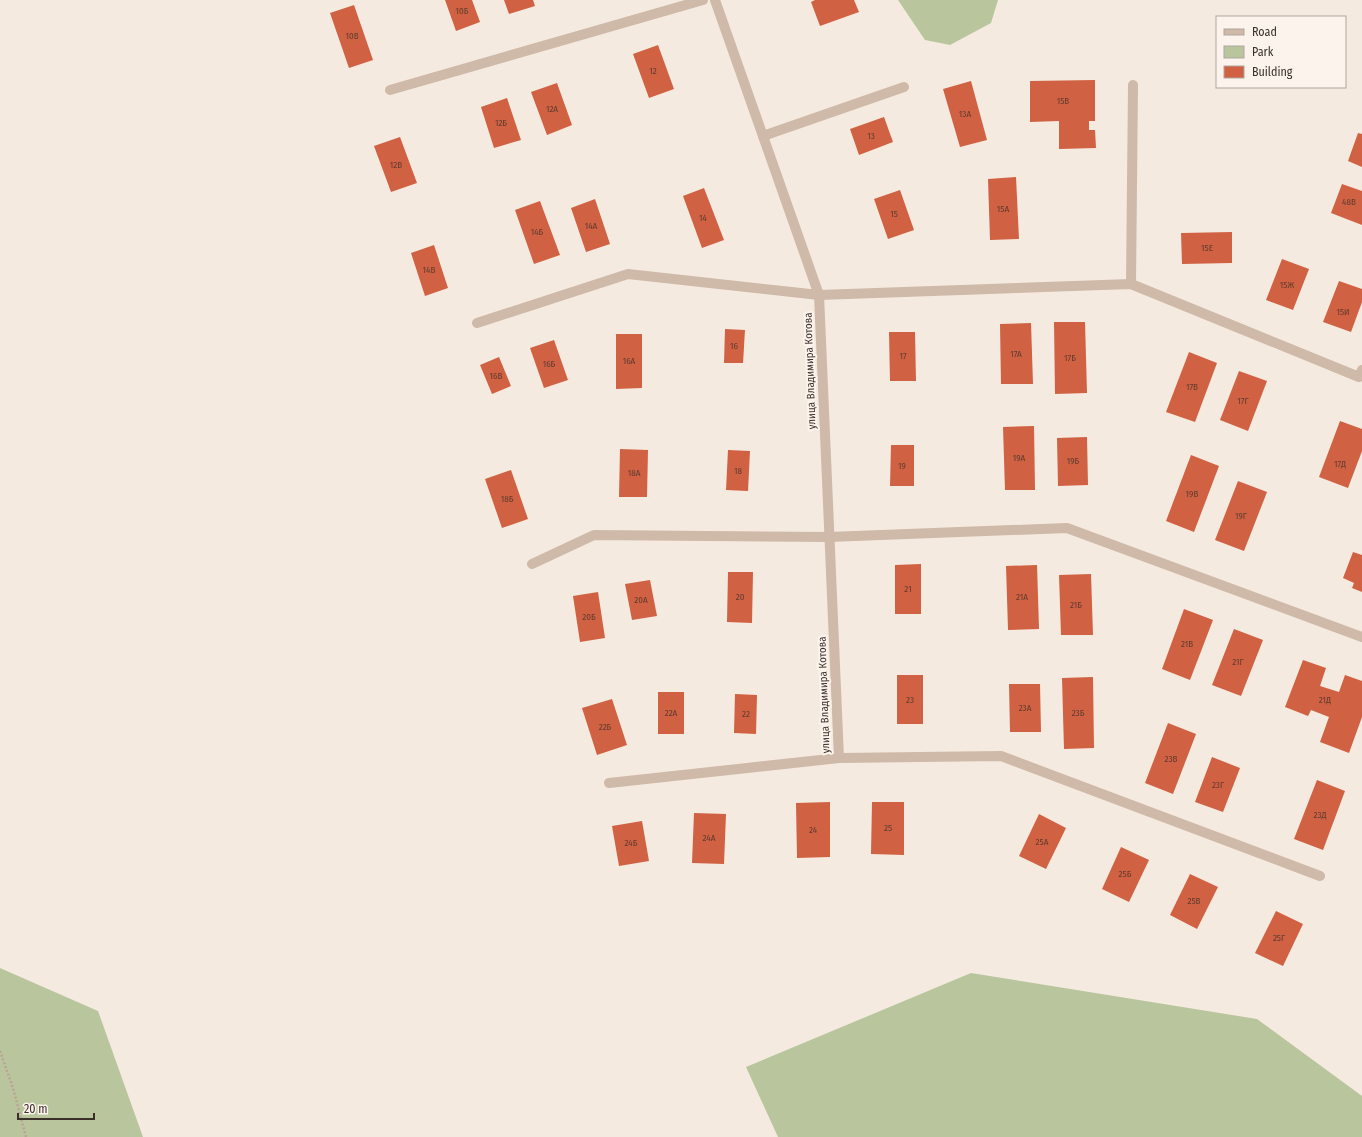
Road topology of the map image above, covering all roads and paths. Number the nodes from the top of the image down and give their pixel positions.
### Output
1 (703, 0) edge
2 (715, 0) edge
3 (1133, 85) dead end
4 (904, 87) dead end
5 (390, 90) dead end
6 (763, 136) junction
7 (1131, 284) junction
8 (819, 295) junction
9 (477, 322) dead end
10 (1362, 370) edge
11 (829, 537) junction
12 (532, 564) dead end
13 (1362, 637) edge
14 (839, 758) junction
15 (609, 783) dead end
16 (1320, 876) dead end
17 (0, 1051) edge
18 (26, 1137) edge

1 - 5 street
2 - 6 street, улица Владимира Котова
3 - 7 street
4 - 6 street
6 - 8 street, улица Владимира Котова
7 - 8 street
7 - 10 street
8 - 9 street
8 - 11 street, улица Владимира Котова
11 - 12 street
11 - 13 street
11 - 14 street, улица Владимира Котова
14 - 15 street
14 - 16 street
17 - 18 path

